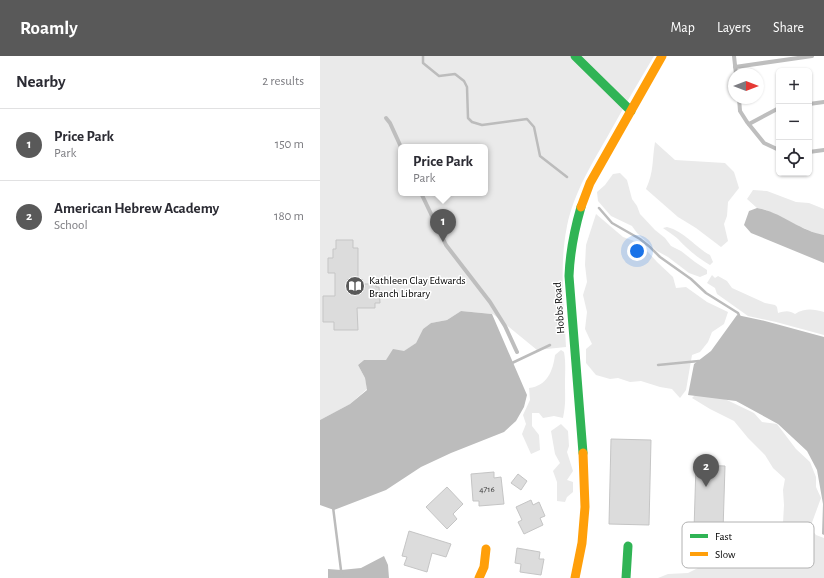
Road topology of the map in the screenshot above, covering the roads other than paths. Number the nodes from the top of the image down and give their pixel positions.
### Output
1 (575, 56) edge
2 (662, 56) edge
3 (734, 56) edge
4 (812, 56) edge
5 (735, 67) joint
6 (824, 102) edge
7 (739, 104) edge
8 (812, 104) edge
9 (776, 110) edge
10 (631, 111) junction
11 (386, 118) dead end
12 (749, 124) junction
13 (400, 144) edge
14 (776, 149) edge
15 (824, 150) edge
16 (812, 152) edge
17 (422, 196) edge
18 (517, 352) dead end
19 (628, 546) dead end
20 (486, 549) dead end
21 (479, 578) edge
22 (575, 578) edge
23 (626, 578) edge

1 - 10 street
2 - 10 street, Hobbs Road
3 - 5 lane
4 - 5 lane
6 - 8 lane
7 - 12 lane
9 - 12 lane
10 - 22 street, Hobbs Road
11 - 13 lane
12 - 14 lane
15 - 16 lane
17 - 18 lane
19 - 23 street
20 - 21 street

